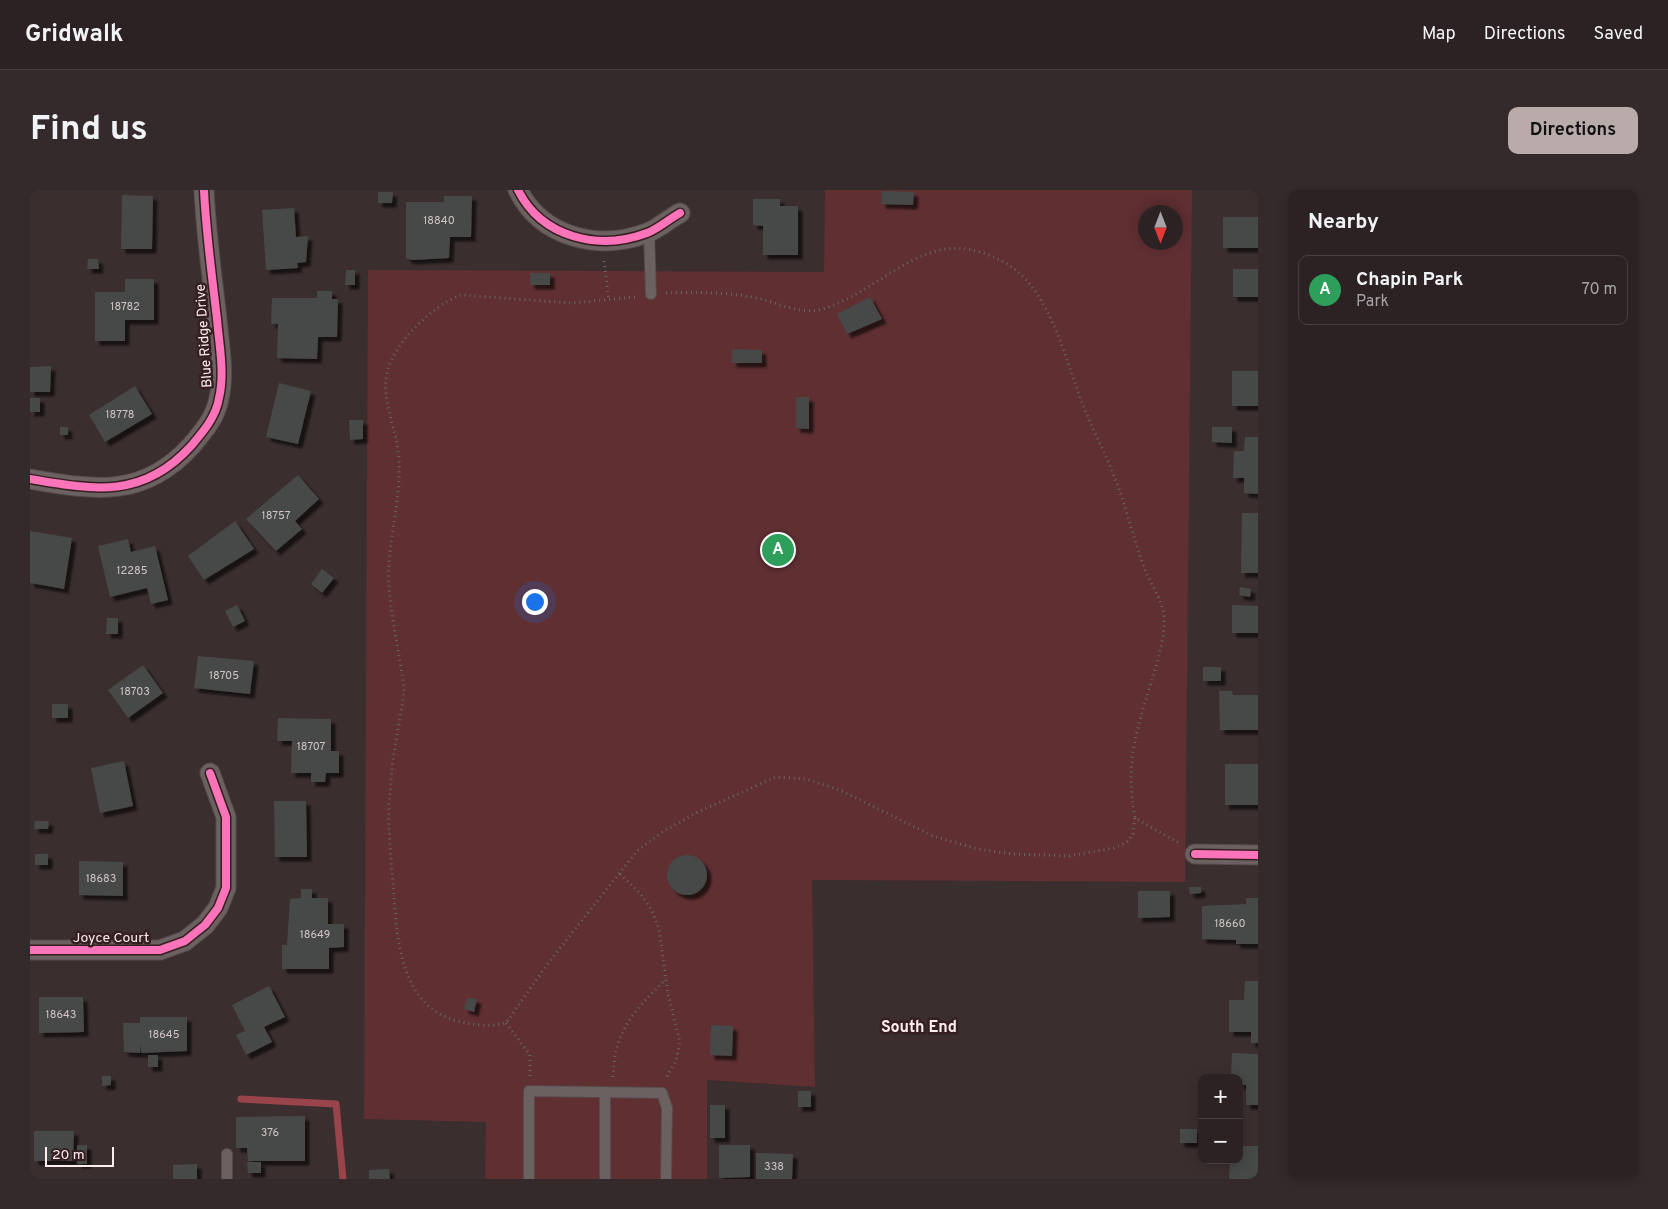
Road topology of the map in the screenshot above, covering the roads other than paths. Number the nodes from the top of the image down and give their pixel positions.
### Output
1 (204, 190) edge
2 (518, 190) edge
3 (680, 212) dead end
4 (649, 232) junction
5 (651, 294) road end
6 (30, 479) edge
7 (210, 773) dead end
8 (1195, 854) road end
9 (1258, 855) edge
10 (30, 950) edge
11 (609, 1092) junction
12 (227, 1154) dead end
13 (227, 1179) edge
14 (529, 1179) edge
15 (605, 1179) edge
16 (666, 1179) edge

1 - 6 street, Blue Ridge Drive
2 - 4 street
3 - 4 street
4 - 5 lane
7 - 10 street, Joyce Court
8 - 9 street
11 - 14 lane
11 - 15 lane
11 - 16 lane
12 - 13 lane

